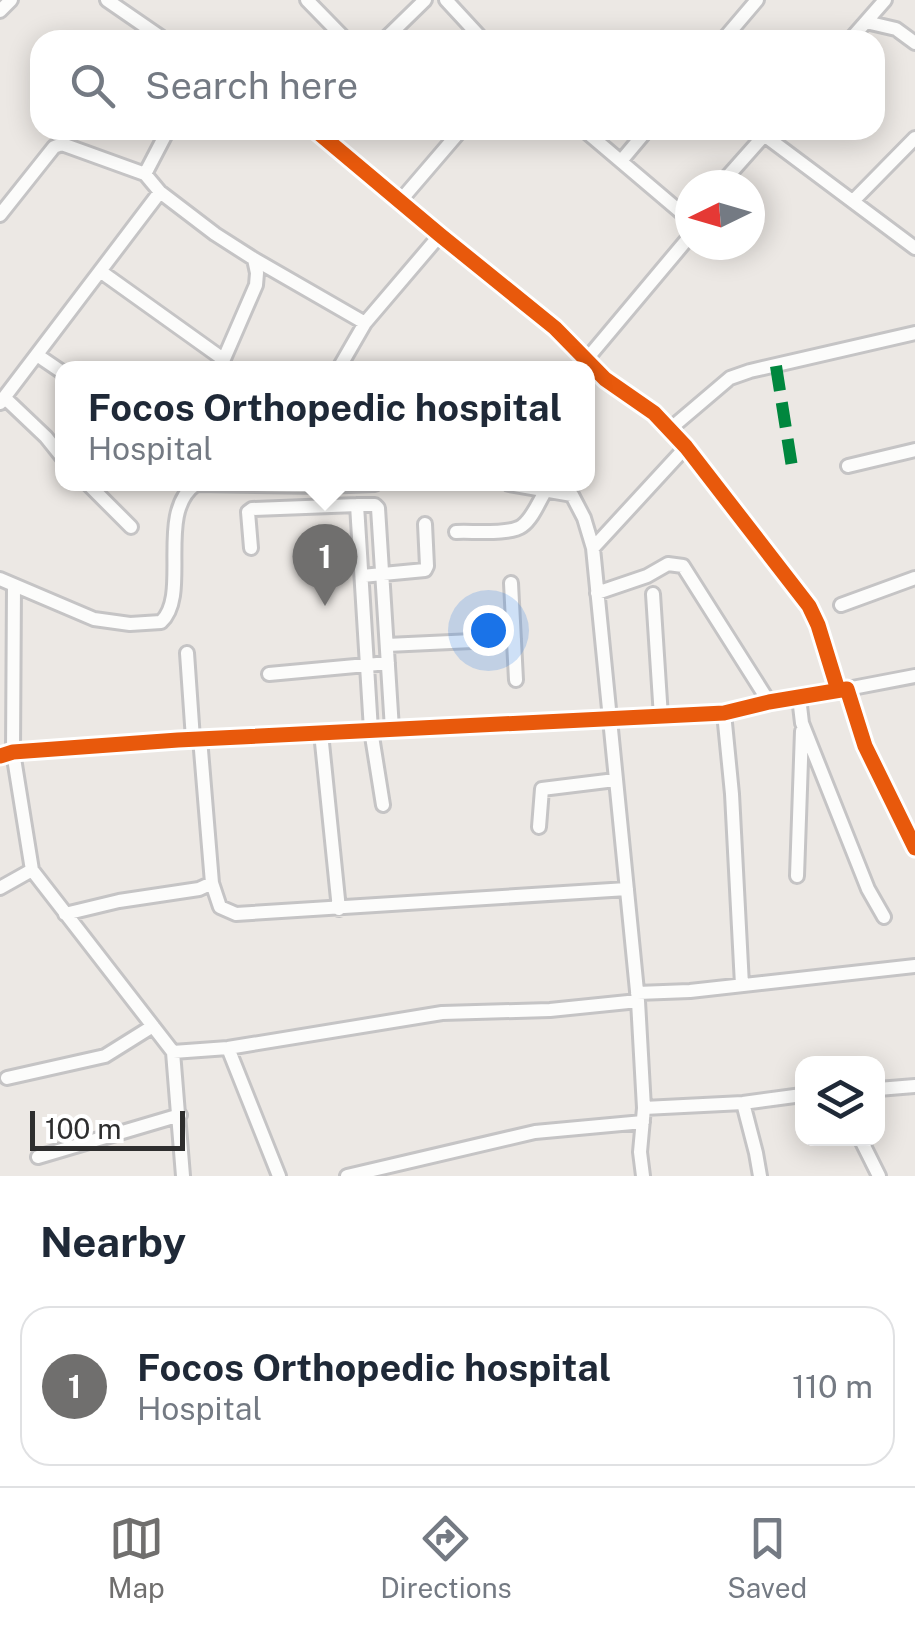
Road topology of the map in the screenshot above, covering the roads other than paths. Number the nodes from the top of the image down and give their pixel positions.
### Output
1 (10, 0) edge
2 (107, 0) edge
3 (307, 0) edge
4 (424, 0) edge
5 (446, 0) edge
6 (757, 0) edge
7 (885, 0) edge
8 (0, 11) edge
9 (866, 22) junction
10 (150, 30) edge
11 (336, 30) edge
12 (394, 30) edge
13 (474, 30) edge
14 (732, 30) edge
15 (859, 30) edge
16 (915, 43) edge
17 (163, 140) edge
18 (327, 140) edge
19 (452, 140) edge
20 (596, 140) edge
21 (639, 140) edge
22 (759, 140) edge
23 (776, 140) edge
24 (913, 143) edge
25 (621, 161) junction
26 (733, 170) edge
27 (145, 174) junction
28 (160, 192) junction
29 (401, 200) junction
30 (853, 201) junction
31 (675, 206) edge
32 (0, 215) edge
33 (440, 235) junction
34 (915, 248) edge
35 (675, 254) edge
36 (254, 260) junction
37 (100, 271) junction
38 (365, 323) junction
39 (915, 333) edge
40 (37, 356) junction
41 (586, 360) joint
42 (217, 361) edge
43 (222, 361) edge
44 (341, 361) edge
45 (55, 368) edge
46 (595, 369) edge
47 (2, 401) edge
48 (670, 429) junction
49 (686, 446) junction
50 (55, 448) edge
51 (915, 450) edge
52 (848, 466) dead end
53 (95, 491) edge
54 (187, 491) edge
55 (545, 491) edge
56 (571, 491) edge
57 (357, 504) junction
58 (425, 524) dead end
59 (130, 527) dead end
60 (456, 532) dead end
61 (251, 548) dead end
62 (594, 548) junction
63 (382, 574) junction
64 (362, 576) junction
65 (915, 578) edge
66 (511, 583) dead end
67 (9, 587) edge
68 (598, 594) junction
69 (652, 594) dead end
70 (842, 606) dead end
71 (0, 607) edge
72 (514, 639) junction
73 (387, 645) junction
74 (187, 653) dead end
75 (388, 663) junction
76 (368, 665) junction
77 (269, 674) dead end
78 (915, 676) edge
79 (516, 680) dead end
80 (842, 690) junction
81 (799, 697) junction
82 (770, 702) junction
83 (724, 713) junction
84 (661, 716) junction
85 (609, 719) junction
86 (802, 723) junction
87 (392, 729) junction
88 (372, 730) junction
89 (321, 733) junction
90 (197, 739) junction
91 (6, 754) edge
92 (615, 780) junction
93 (383, 805) dead end
94 (539, 827) dead end
95 (915, 848) edge
96 (32, 870) junction
97 (797, 876) dead end
98 (212, 883) junction
99 (0, 888) edge
100 (627, 889) junction
101 (340, 909) junction
102 (65, 914) junction
103 (884, 917) dead end
104 (915, 966) edge
105 (742, 985) junction
106 (638, 997) junction
107 (153, 1026) junction
108 (228, 1048) junction
109 (173, 1052) junction
110 (7, 1078) dead end
111 (915, 1086) edge
112 (885, 1088) edge
113 (795, 1097) edge
114 (743, 1104) junction
115 (180, 1115) junction
116 (643, 1115) junction
117 (864, 1146) edge
118 (38, 1157) dead end
119 (183, 1176) edge
120 (279, 1176) edge
121 (346, 1176) edge
122 (643, 1176) edge
123 (760, 1176) edge
124 (879, 1176) edge

1 - 8 street
2 - 10 street
3 - 11 street
4 - 12 street
5 - 13 street
6 - 14 street
7 - 9 street
9 - 15 street
9 - 16 street
17 - 27 street
18 - 29 street
19 - 29 street
20 - 25 street
21 - 25 street
22 - 26 street
23 - 30 street
24 - 30 street
25 - 31 street
27 - 28 street
27 - 32 street
28 - 36 street
28 - 37 street
29 - 33 street
30 - 34 street
33 - 38 street
33 - 41 street
35 - 41 street
36 - 38 street
36 - 43 street
37 - 40 street
37 - 42 street
38 - 44 street
39 - 48 street
40 - 45 street
40 - 47 street
46 - 48 street
47 - 50 street
48 - 49 street
49 - 62 street
49 - 80 street
51 - 52 street
53 - 59 street
54 - 67 street
55 - 60 street
56 - 62 street
57 - 61 street
57 - 63 street
57 - 64 street
58 - 63 street
62 - 68 street
63 - 64 street
63 - 73 street
64 - 76 street
65 - 70 street
66 - 72 street
67 - 71 street
67 - 91 street
68 - 82 street
68 - 85 street
69 - 84 street
72 - 73 street
72 - 79 street
73 - 75 street
74 - 90 street
75 - 76 street
75 - 87 street
76 - 77 street
76 - 88 street
78 - 80 street
80 - 81 street
80 - 95 street
81 - 82 street
81 - 86 street
82 - 83 street
83 - 84 street
83 - 105 street
84 - 85 street
85 - 87 street
85 - 92 street
86 - 97 street
86 - 103 street
87 - 88 street
88 - 89 street
88 - 93 street
89 - 90 street
89 - 101 street
90 - 91 street
90 - 98 street
91 - 96 street
92 - 94 street
92 - 100 street
96 - 99 street
96 - 102 street
98 - 101 street
98 - 102 street
100 - 101 street
100 - 106 street
102 - 107 street
104 - 105 street
105 - 106 street
106 - 108 street
106 - 116 street
107 - 109 street
107 - 110 street
108 - 109 street
108 - 120 street
109 - 115 street
111 - 112 street
113 - 114 street
114 - 116 street
114 - 123 street
115 - 118 street
115 - 119 street
116 - 121 street
116 - 122 street
117 - 124 street

